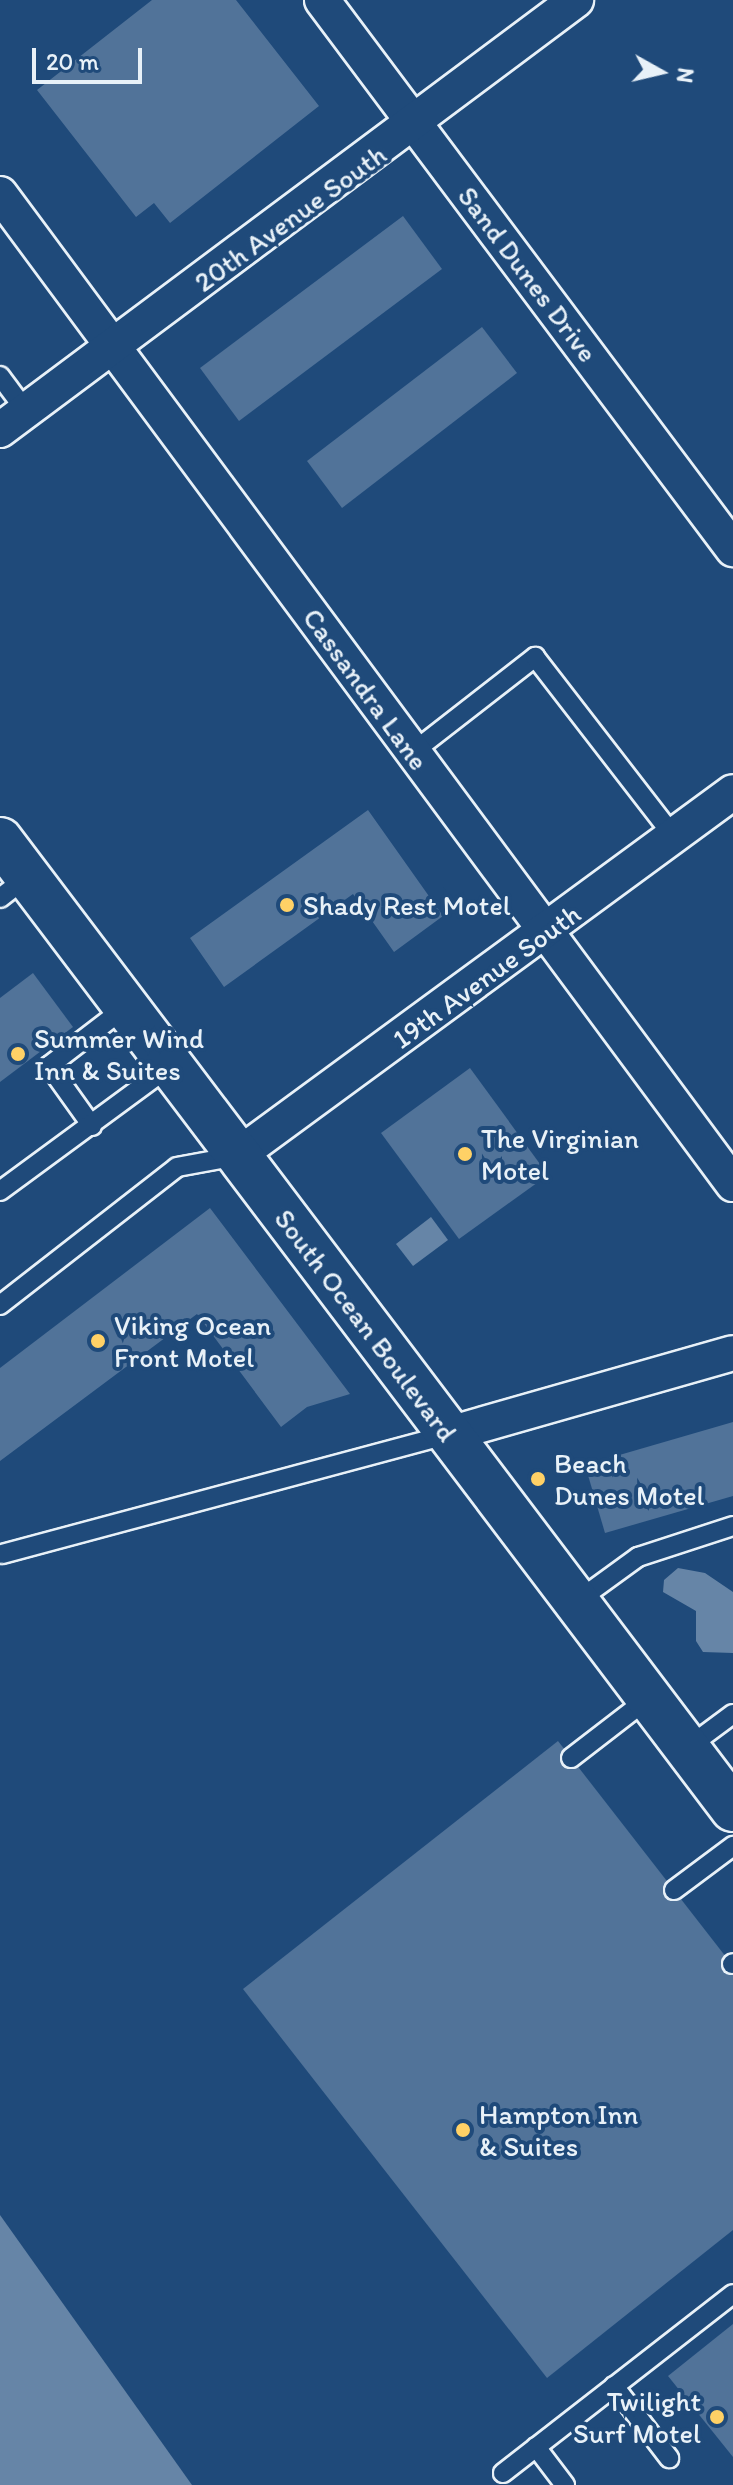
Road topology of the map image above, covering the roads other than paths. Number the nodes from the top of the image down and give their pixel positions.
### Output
1 (322, 0) edge
2 (576, 0) edge
3 (416, 125) junction
4 (0, 194) edge
5 (116, 345) junction
6 (0, 376) edge
7 (13, 421) edge
8 (732, 546) edge
9 (413, 752) junction
10 (733, 792) edge
11 (674, 837) junction
12 (0, 840) edge
13 (14, 887) edge
14 (545, 934) junction
15 (126, 1007) junction
16 (170, 1066) junction
17 (92, 1126) junction
18 (237, 1156) junction
19 (733, 1184) edge
20 (0, 1191) edge
21 (0, 1305) edge
22 (733, 1353) edge
23 (449, 1434) junction
24 (733, 1526) edge
25 (2, 1554) edge
26 (576, 1602) junction
27 (649, 1698) junction
28 (733, 1714) edge
29 (687, 1748) junction
30 (571, 1758) dead end
31 (733, 1809) edge
32 (733, 1846) edge
33 (674, 1890) dead end
34 (733, 2294) edge
35 (614, 2386) junction
36 (536, 2447) junction
37 (669, 2458) dead end
38 (503, 2473) dead end
39 (565, 2485) edge

1 - 3 street, Sand Dunes Drive
2 - 3 street, 20th Avenue South
3 - 5 street, 20th Avenue South
3 - 8 street, Sand Dunes Drive
4 - 5 street, Cassandra Lane
5 - 7 street, 20th Avenue South
5 - 9 street, Cassandra Lane
6 - 7 lane
9 - 11 lane
9 - 14 street, Cassandra Lane
10 - 11 street, 19th Avenue South
11 - 14 street, 19th Avenue South
12 - 13 main road, South Ocean Boulevard
13 - 15 main road, South Ocean Boulevard
14 - 18 street, 19th Avenue South
14 - 19 street, Cassandra Lane
15 - 16 main road, South Ocean Boulevard
15 - 17 lane
16 - 17 lane
16 - 18 main road, South Ocean Boulevard
17 - 20 lane
18 - 21 lane
18 - 23 main road, South Ocean Boulevard
22 - 23 street
23 - 25 lane
23 - 26 main road, South Ocean Boulevard
24 - 26 lane
26 - 27 main road, South Ocean Boulevard
27 - 29 main road, South Ocean Boulevard
27 - 30 lane
28 - 29 lane
29 - 31 main road, South Ocean Boulevard
32 - 33 lane
34 - 35 lane
35 - 36 lane
35 - 37 lane
36 - 38 lane
36 - 39 lane

